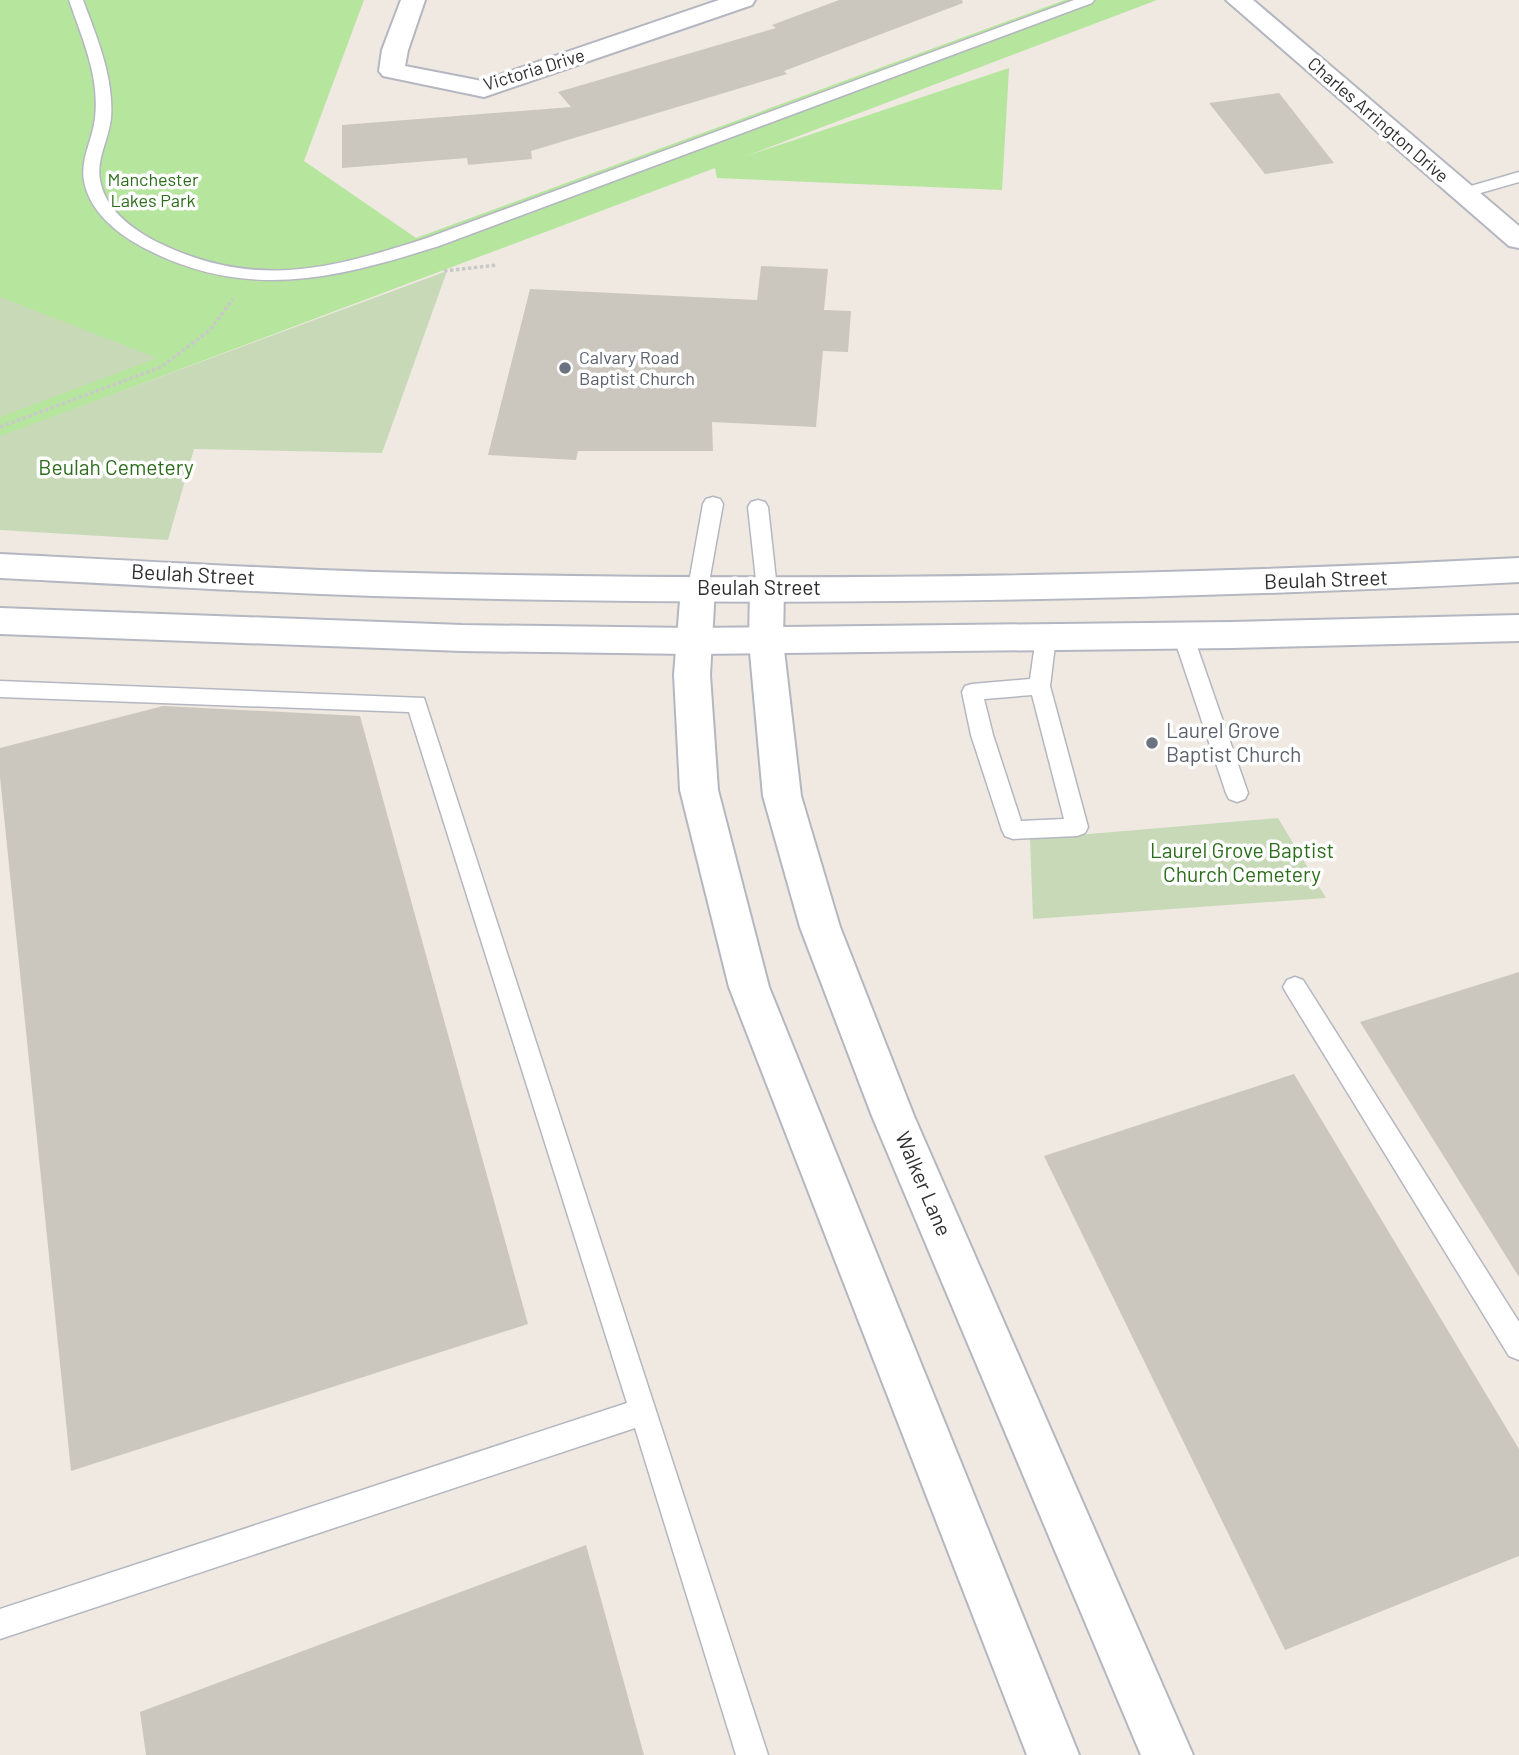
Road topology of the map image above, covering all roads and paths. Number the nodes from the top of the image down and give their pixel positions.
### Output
1 (76, 0) edge
2 (413, 0) edge
3 (743, 0) edge
4 (1087, 0) edge
5 (1238, 0) edge
6 (1519, 177) edge
7 (1463, 192) junction
8 (1519, 240) edge
9 (249, 276) junction
10 (0, 427) edge
11 (713, 504) dead end
12 (758, 507) dead end
13 (0, 566) edge
14 (1519, 570) edge
15 (698, 588) junction
16 (767, 589) junction
17 (0, 621) edge
18 (1519, 628) edge
19 (1183, 635) junction
20 (1046, 637) junction
21 (692, 640) junction
22 (766, 641) junction
23 (1040, 686) junction
24 (0, 689) edge
25 (1237, 793) dead end
26 (1295, 987) dead end
27 (1519, 1347) edge
28 (644, 1411) junction
29 (0, 1624) edge
30 (752, 1755) edge
31 (1053, 1755) edge
32 (1167, 1755) edge

1 - 9 lane
2 - 3 street, Victoria Drive
4 - 9 lane
5 - 7 street, Charles Arrington Drive
6 - 7 lane
7 - 8 street, Charles Arrington Drive
9 - 10 path
11 - 15 lane
12 - 16 lane
13 - 15 street, Beulah Street
14 - 16 street, Beulah Street
15 - 16 street, Beulah Street
15 - 21 street
16 - 22 street, Walker Lane
17 - 21 street
18 - 19 street
19 - 20 street
19 - 25 lane
20 - 22 street
20 - 23 lane
21 - 22 street
21 - 31 street
22 - 32 street, Walker Lane
23 - 23 lane
24 - 28 lane
26 - 27 lane
28 - 29 lane
28 - 30 lane

